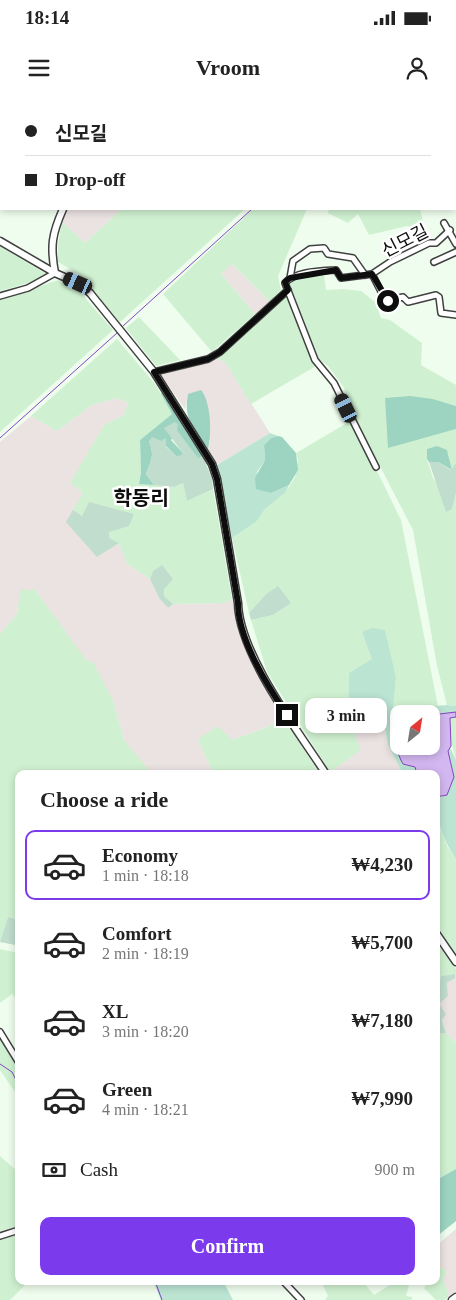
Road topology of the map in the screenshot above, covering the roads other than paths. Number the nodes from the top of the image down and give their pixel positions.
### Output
1 (63, 210) edge
2 (444, 223) dead end
3 (450, 230) junction
4 (0, 241) edge
5 (456, 244) edge
6 (456, 252) edge
7 (434, 262) dead end
8 (55, 273) junction
9 (372, 274) junction
10 (364, 275) junction
11 (290, 278) junction
12 (288, 290) junction
13 (0, 296) edge
14 (456, 314) edge
15 (154, 372) junction
16 (376, 467) dead end
17 (323, 770) edge
18 (440, 939) edge
19 (456, 962) edge
20 (0, 1032) edge
21 (15, 1056) edge
22 (15, 1231) edge
23 (0, 1236) edge
24 (290, 1286) edge
25 (456, 1297) edge
26 (301, 1300) edge
27 (452, 1300) edge

1 - 8 street
2 - 3 street, 신모길
3 - 5 street, 신모길
3 - 9 street, 신모길
4 - 8 street
6 - 7 street
8 - 13 street
8 - 15 street
9 - 10 street, 신모길
9 - 14 street, 신모길
10 - 11 street, 신모길
10 - 11 street
11 - 12 street, 신모길
12 - 15 street
12 - 16 street
15 - 17 street
18 - 19 street
20 - 21 street
22 - 23 street
24 - 26 street
25 - 27 street

